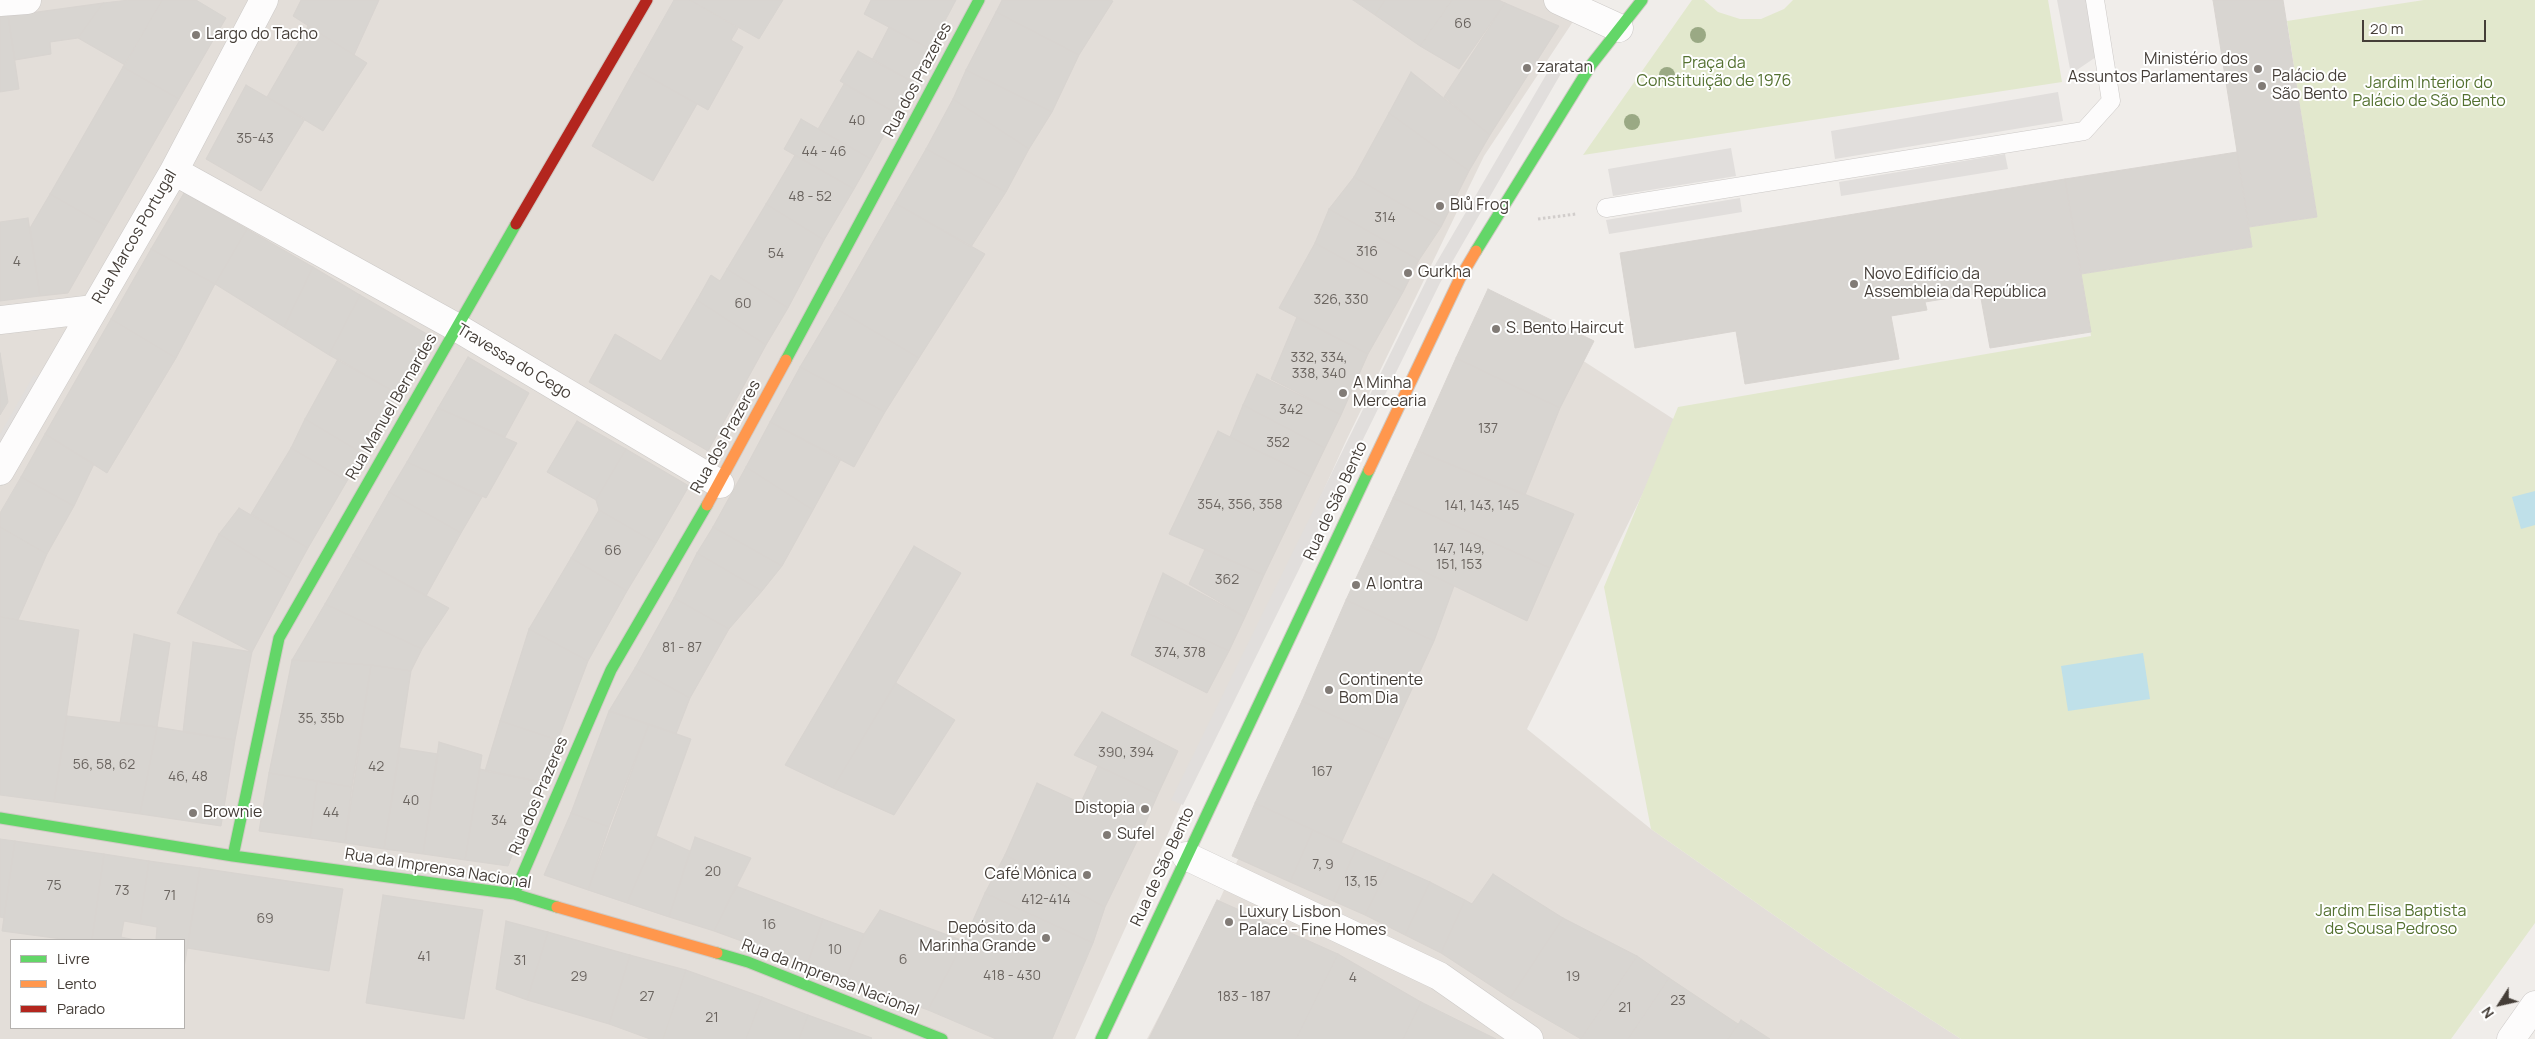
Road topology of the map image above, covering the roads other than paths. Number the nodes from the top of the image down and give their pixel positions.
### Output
1 (27, 0) edge
2 (264, 0) edge
3 (647, 0) edge
4 (979, 0) edge
5 (1558, 0) edge
6 (1642, 0) edge
7 (2095, 0) edge
8 (0, 2) edge
9 (1619, 28) junction
10 (174, 172) junction
11 (1606, 208) road end
12 (94, 309) junction
13 (0, 320) edge
14 (456, 328) junction
15 (0, 471) edge
16 (720, 484) junction
17 (0, 818) edge
18 (233, 856) junction
19 (1186, 856) junction
20 (514, 894) junction
21 (2535, 1005) edge
22 (942, 1039) edge
23 (1101, 1039) edge
24 (1529, 1039) edge
25 (2510, 1039) edge

1 - 8 street
2 - 10 street, Rua Marcos Portugal
3 - 14 street, Rua Manuel Bernardes
4 - 16 street, Rua dos Prazeres
5 - 9 street
6 - 9 street, Rua de São Bento
7 - 11 lane
9 - 19 street, Rua de São Bento
10 - 12 street, Rua Marcos Portugal
10 - 14 street, Travessa do Cego
12 - 13 street
12 - 15 street, Rua Marcos Portugal
14 - 16 street, Travessa do Cego
14 - 18 street, Rua Manuel Bernardes
16 - 20 street, Rua dos Prazeres
17 - 18 street, Rua da Imprensa Nacional
18 - 20 street, Rua da Imprensa Nacional
19 - 23 street, Rua de São Bento
19 - 24 street
20 - 22 street, Rua da Imprensa Nacional
21 - 25 street

